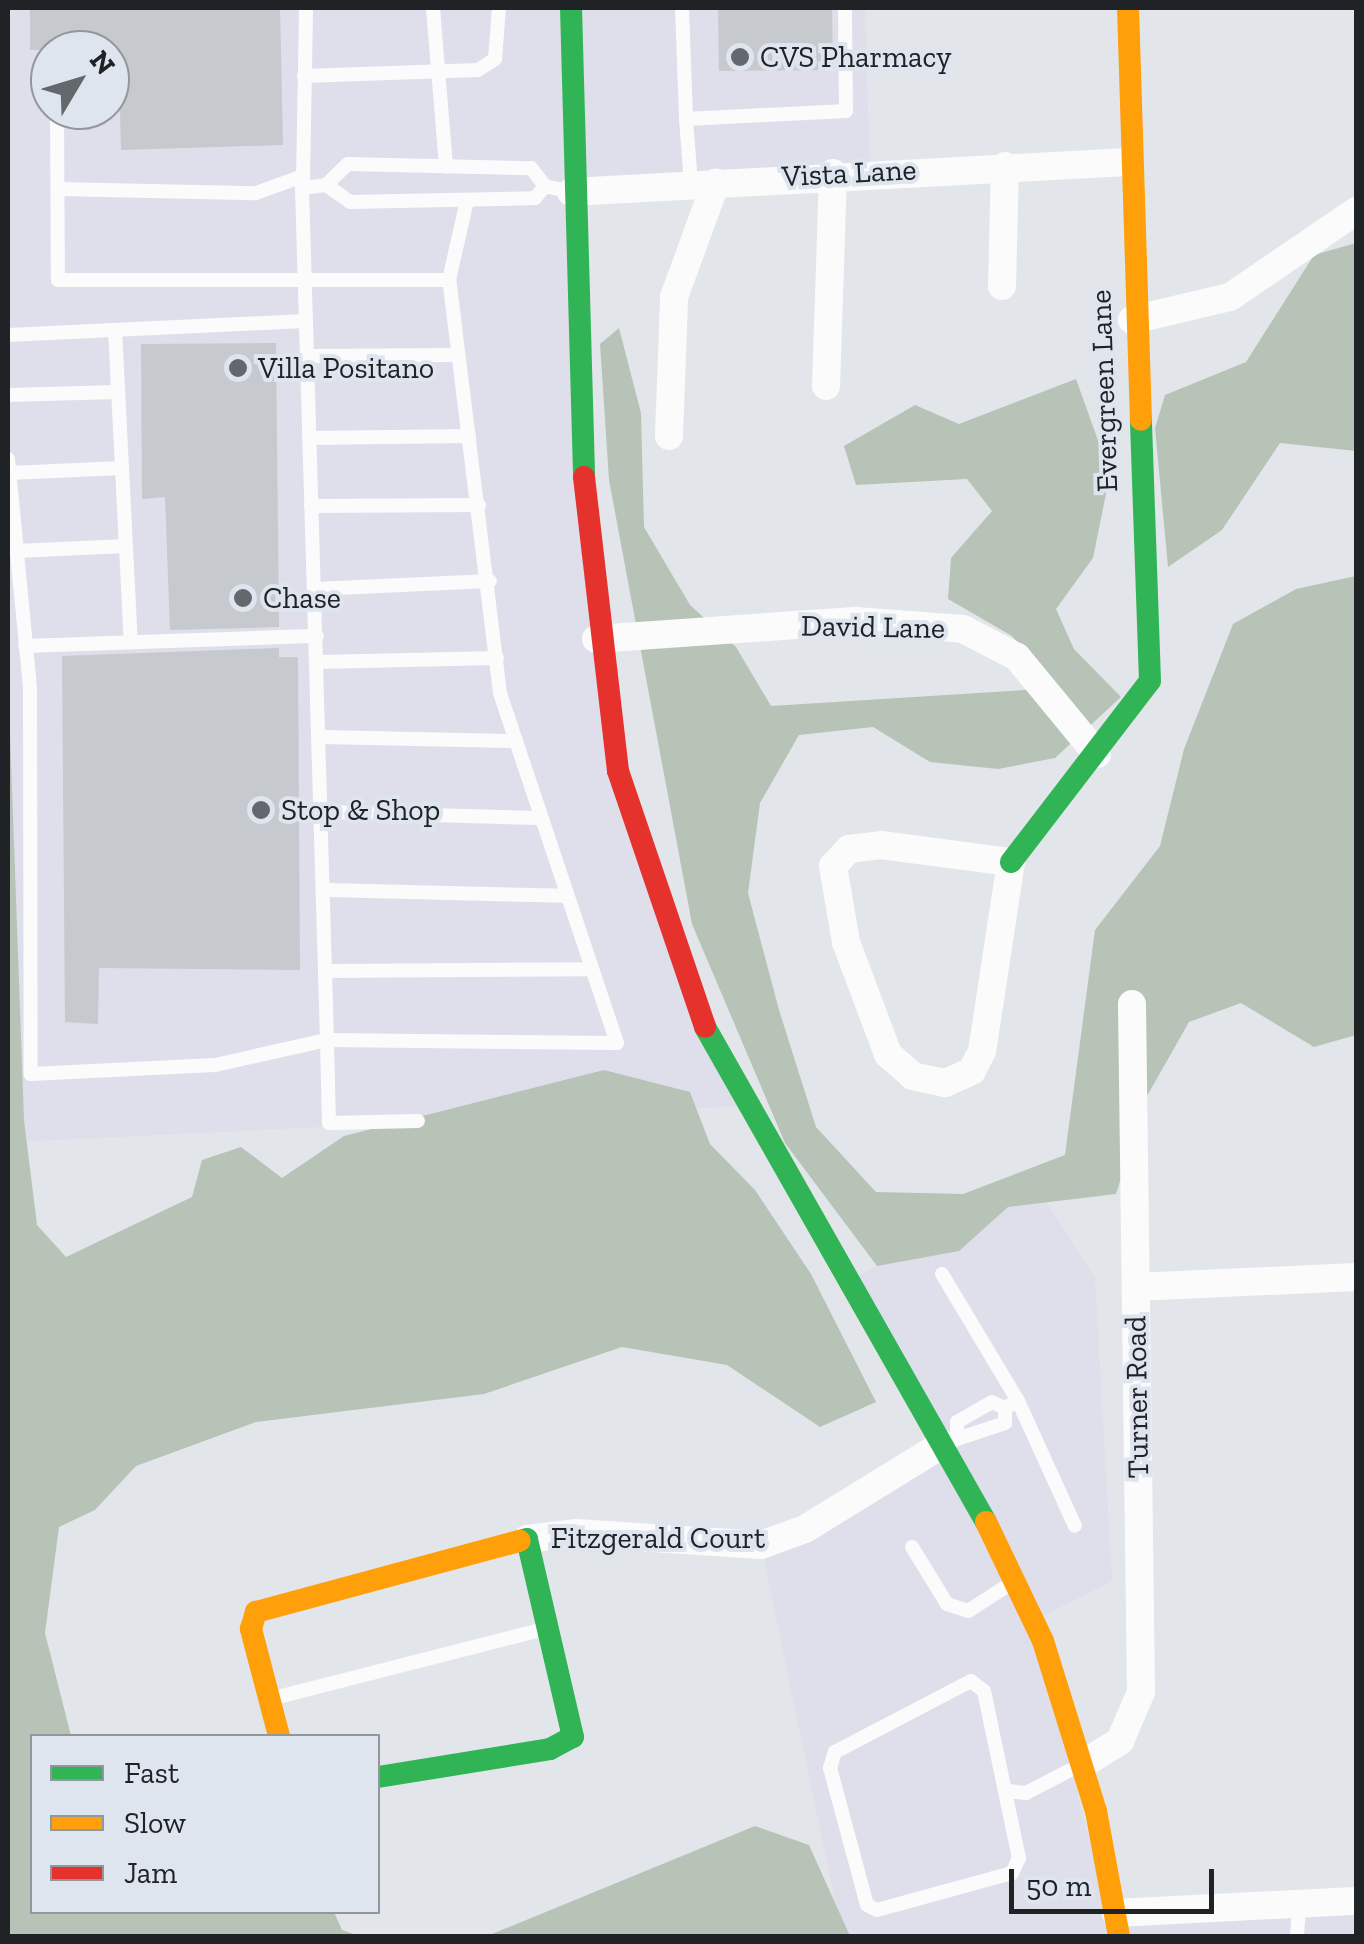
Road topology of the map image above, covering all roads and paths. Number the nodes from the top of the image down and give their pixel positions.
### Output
1 (306, 8) edge
2 (434, 8) edge
3 (499, 8) edge
4 (570, 8) edge
5 (682, 8) edge
6 (844, 8) edge
7 (1128, 8) edge
8 (435, 74) junction
9 (304, 76) junction
10 (686, 119) junction
11 (57, 130) edge
12 (1127, 162) junction
13 (446, 166) junction
14 (1005, 166) junction
15 (833, 173) junction
16 (303, 182) junction
17 (703, 182) junction
18 (326, 185) junction
19 (58, 189) junction
20 (558, 189) junction
21 (468, 200) junction
22 (1356, 210) edge
23 (305, 274) junction
24 (449, 274) junction
25 (1002, 286) dead end
26 (1132, 320) junction
27 (305, 321) junction
28 (115, 330) junction
29 (8, 336) edge
30 (306, 356) junction
31 (456, 356) junction
32 (826, 386) dead end
33 (118, 392) junction
34 (8, 394) edge
35 (468, 436) junction
36 (668, 436) dead end
37 (309, 438) junction
38 (8, 459) edge
39 (122, 468) junction
40 (9, 473) edge
41 (480, 505) junction
42 (311, 506) junction
43 (126, 546) junction
44 (16, 551) junction
45 (490, 581) junction
46 (315, 589) junction
47 (317, 636) junction
48 (596, 639) junction
49 (131, 643) junction
50 (25, 646) junction
51 (497, 658) junction
52 (318, 662) junction
53 (321, 737) junction
54 (515, 741) junction
55 (1097, 754) junction
56 (324, 812) junction
57 (539, 818) junction
58 (1011, 862) junction
59 (327, 890) junction
60 (566, 896) junction
61 (592, 969) junction
62 (327, 971) junction
63 (1132, 1004) dead end
64 (327, 1040) junction
65 (418, 1121) dead end
66 (942, 1274) dead end
67 (1356, 1277) edge
68 (1136, 1287) junction
69 (1012, 1405) junction
70 (950, 1441) junction
71 (1075, 1526) dead end
72 (526, 1539) junction
73 (912, 1547) dead end
74 (1015, 1581) junction
75 (550, 1628) junction
76 (270, 1699) junction
77 (279, 1734) edge
78 (1083, 1764) junction
79 (380, 1777) edge
80 (1007, 1791) junction
81 (1356, 1901) edge
82 (1298, 1904) junction
83 (1118, 1924) edge
84 (1298, 1936) edge

1 - 9 lane
2 - 8 lane
3 - 8 lane
4 - 20 main road
5 - 10 lane
6 - 10 lane
7 - 12 main road, Evergreen Lane
8 - 9 lane
8 - 13 lane
9 - 16 lane
10 - 17 lane
11 - 19 lane
12 - 14 street, Vista Lane
12 - 26 main road, Evergreen Lane
13 - 18 lane
13 - 20 lane
14 - 15 street, Vista Lane
14 - 25 street
15 - 17 street, Vista Lane
15 - 32 street
16 - 18 lane
16 - 19 lane
16 - 23 lane
17 - 20 street, Vista Lane
17 - 36 street
18 - 21 lane
19 - 23 lane
20 - 21 lane
20 - 48 main road
21 - 24 lane
22 - 26 street
23 - 24 lane
23 - 27 lane
24 - 31 lane
26 - 55 main road, Evergreen Lane
27 - 28 lane
27 - 30 lane
28 - 29 lane
28 - 33 lane
30 - 31 lane
30 - 37 lane
31 - 35 lane
33 - 34 lane
33 - 39 lane
35 - 37 lane
35 - 41 lane
37 - 42 lane
38 - 40 lane
39 - 40 lane
39 - 43 lane
40 - 44 lane
41 - 42 lane
41 - 45 lane
42 - 46 lane
43 - 44 lane
43 - 49 lane
44 - 50 lane
45 - 46 lane
45 - 51 lane
46 - 47 lane
47 - 49 lane
47 - 52 lane
48 - 55 street, David Lane
48 - 70 main road
49 - 50 lane
50 - 64 lane
51 - 52 lane
51 - 54 lane
52 - 53 lane
53 - 54 lane
53 - 56 lane
54 - 57 lane
55 - 58 main road, Evergreen Lane
56 - 57 lane
56 - 59 lane
57 - 60 lane
58 - 58 street
59 - 60 lane
59 - 62 lane
60 - 61 lane
61 - 62 lane
61 - 64 lane
62 - 64 lane
63 - 68 street, Turner Road
64 - 65 lane
66 - 69 lane
67 - 68 street
68 - 78 street, Turner Road
69 - 70 lane
69 - 70 lane
69 - 71 lane
70 - 72 street, Fitzgerald Court
70 - 74 main road
72 - 75 main road, Fitzgerald Court
72 - 76 main road, Fitzgerald Court
73 - 74 lane
74 - 78 main road
75 - 76 lane
75 - 79 main road, Fitzgerald Court
76 - 77 main road, Fitzgerald Court
78 - 80 lane
78 - 83 main road
80 - 80 lane
81 - 82 street
82 - 83 street
82 - 84 lane

